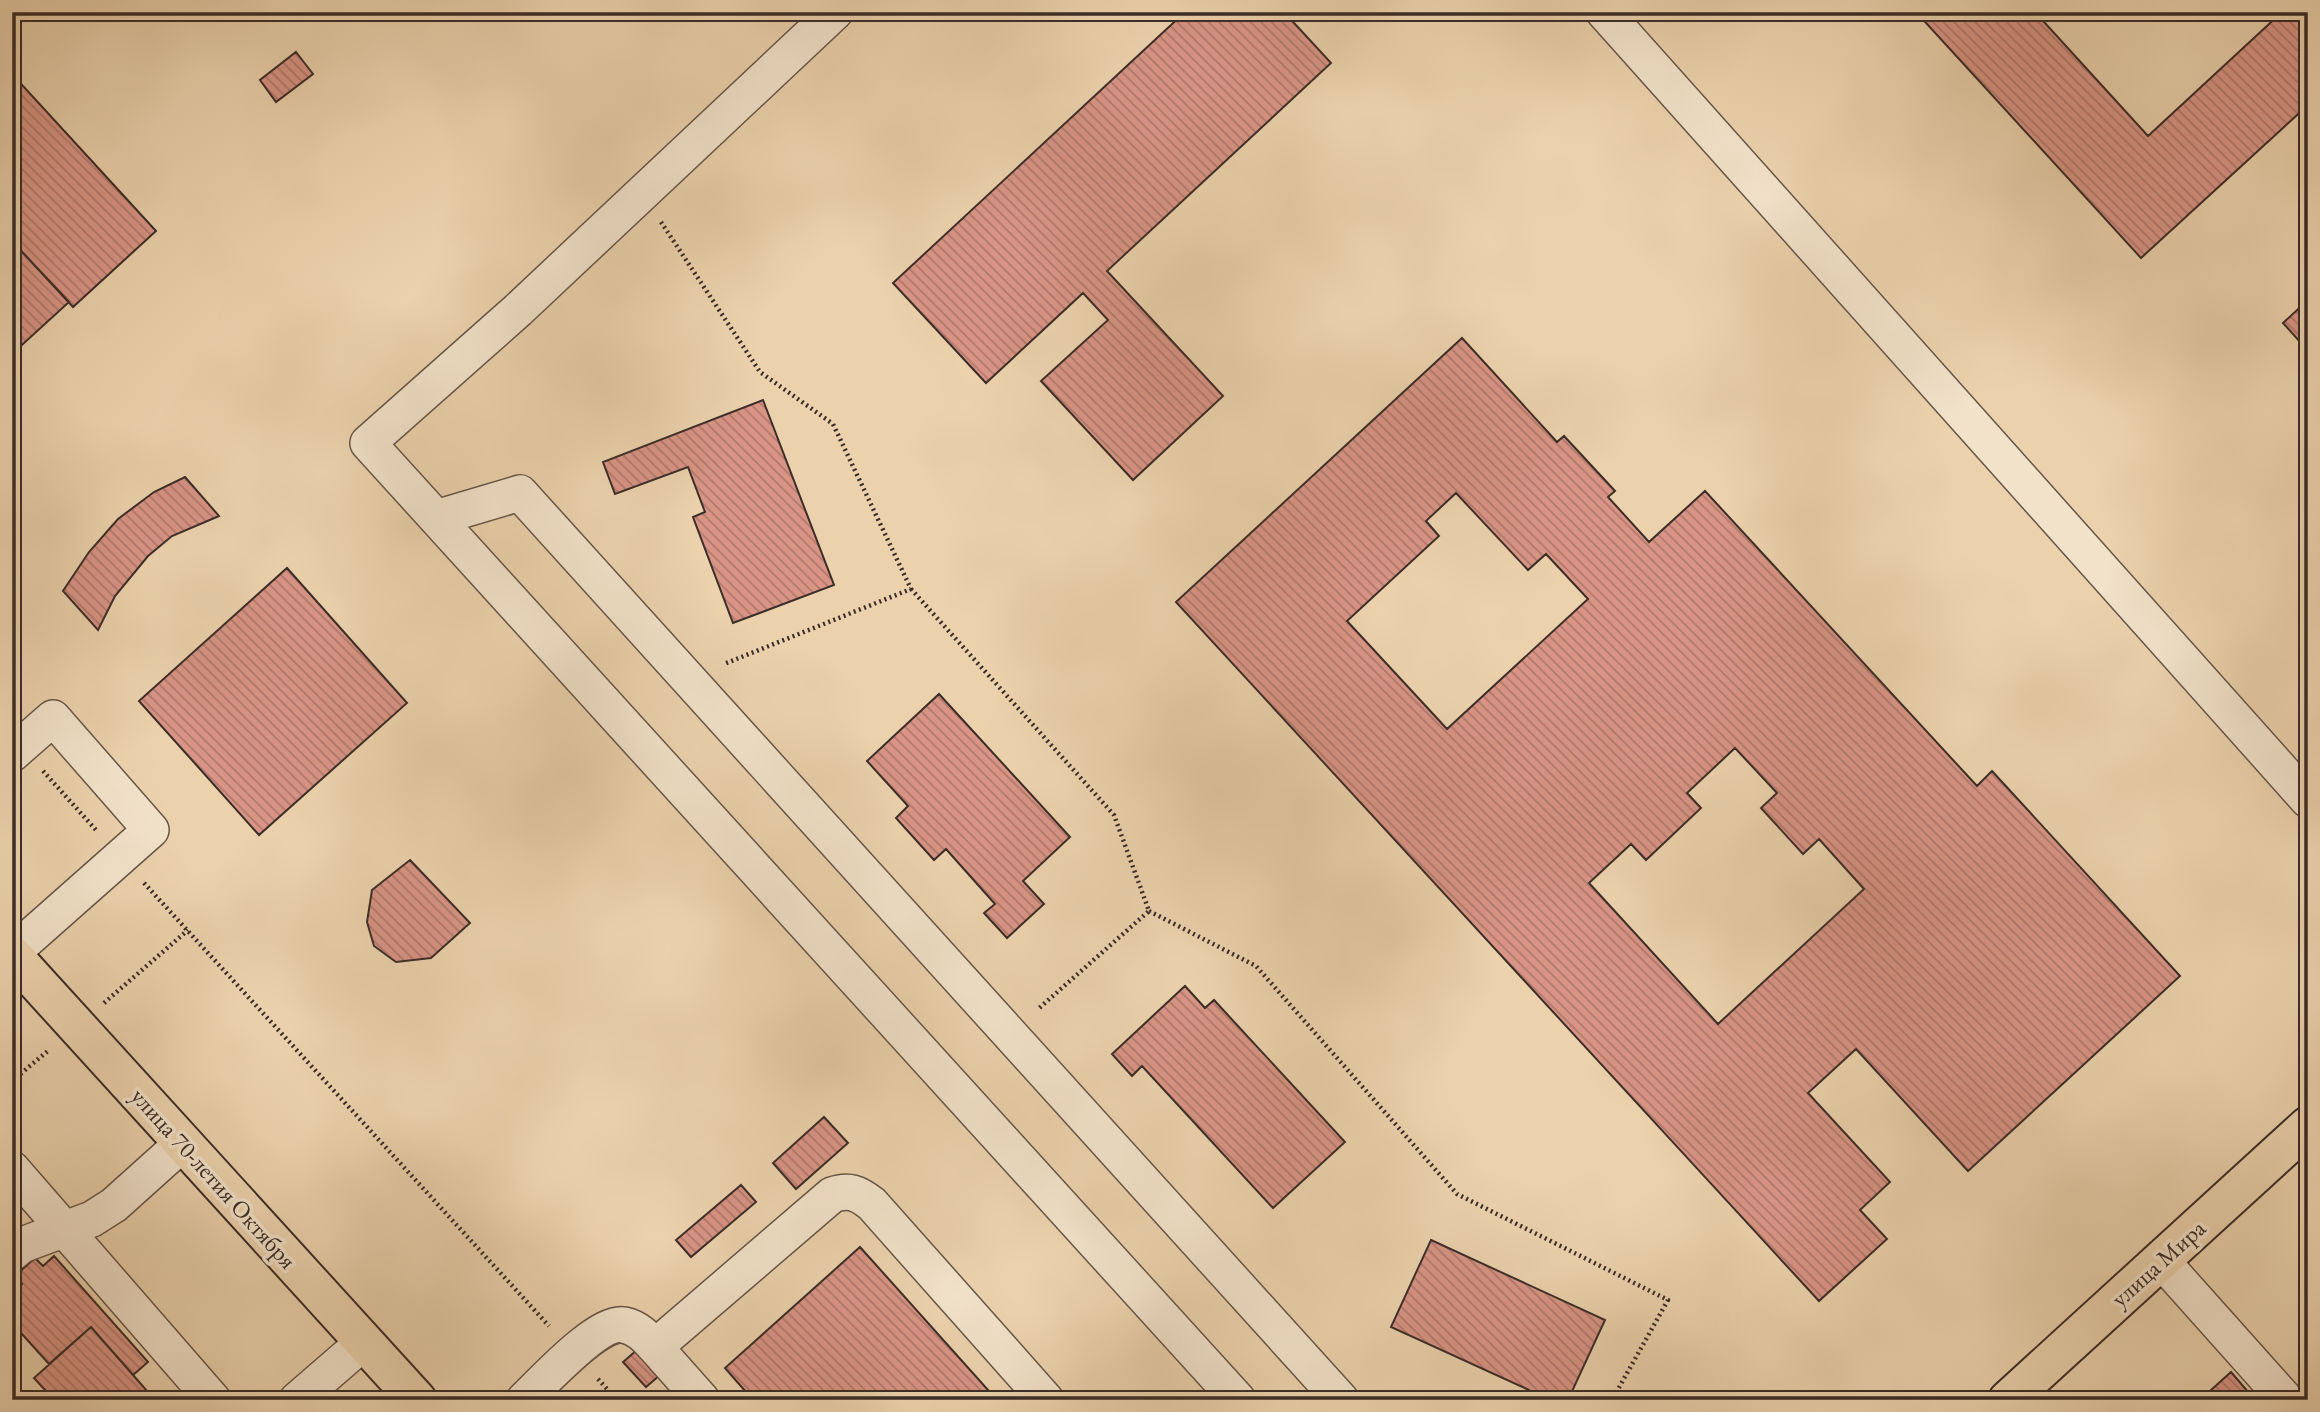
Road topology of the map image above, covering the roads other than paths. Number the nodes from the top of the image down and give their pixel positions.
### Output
1 (835, 12) edge
2 (1604, 12) edge
3 (436, 518) junction
4 (16, 750) edge
5 (2308, 800) edge
6 (12, 954) edge
7 (2308, 1126) edge
8 (183, 1143) junction
9 (12, 1169) edge
10 (64, 1228) junction
11 (12, 1253) edge
12 (2161, 1260) junction
13 (364, 1342) junction
14 (655, 1347) junction
15 (213, 1400) edge
16 (297, 1400) edge
17 (417, 1400) edge
18 (524, 1400) edge
19 (702, 1400) edge
20 (1046, 1400) edge
21 (1238, 1400) edge
22 (1341, 1400) edge
23 (2008, 1400) edge
24 (2286, 1400) edge

1 - 3 lane
2 - 5 lane
3 - 21 lane
3 - 22 lane
4 - 6 lane
6 - 8 main road, улица 70-летия Октября
7 - 12 main road, улица Мира
8 - 10 lane
8 - 13 main road, улица 70-летия Октября
9 - 10 lane
10 - 11 lane
10 - 15 lane
12 - 23 main road, улица Мира
12 - 24 lane
13 - 16 lane
13 - 17 main road, улица 70-летия Октября
14 - 18 lane
14 - 19 lane
14 - 20 lane

